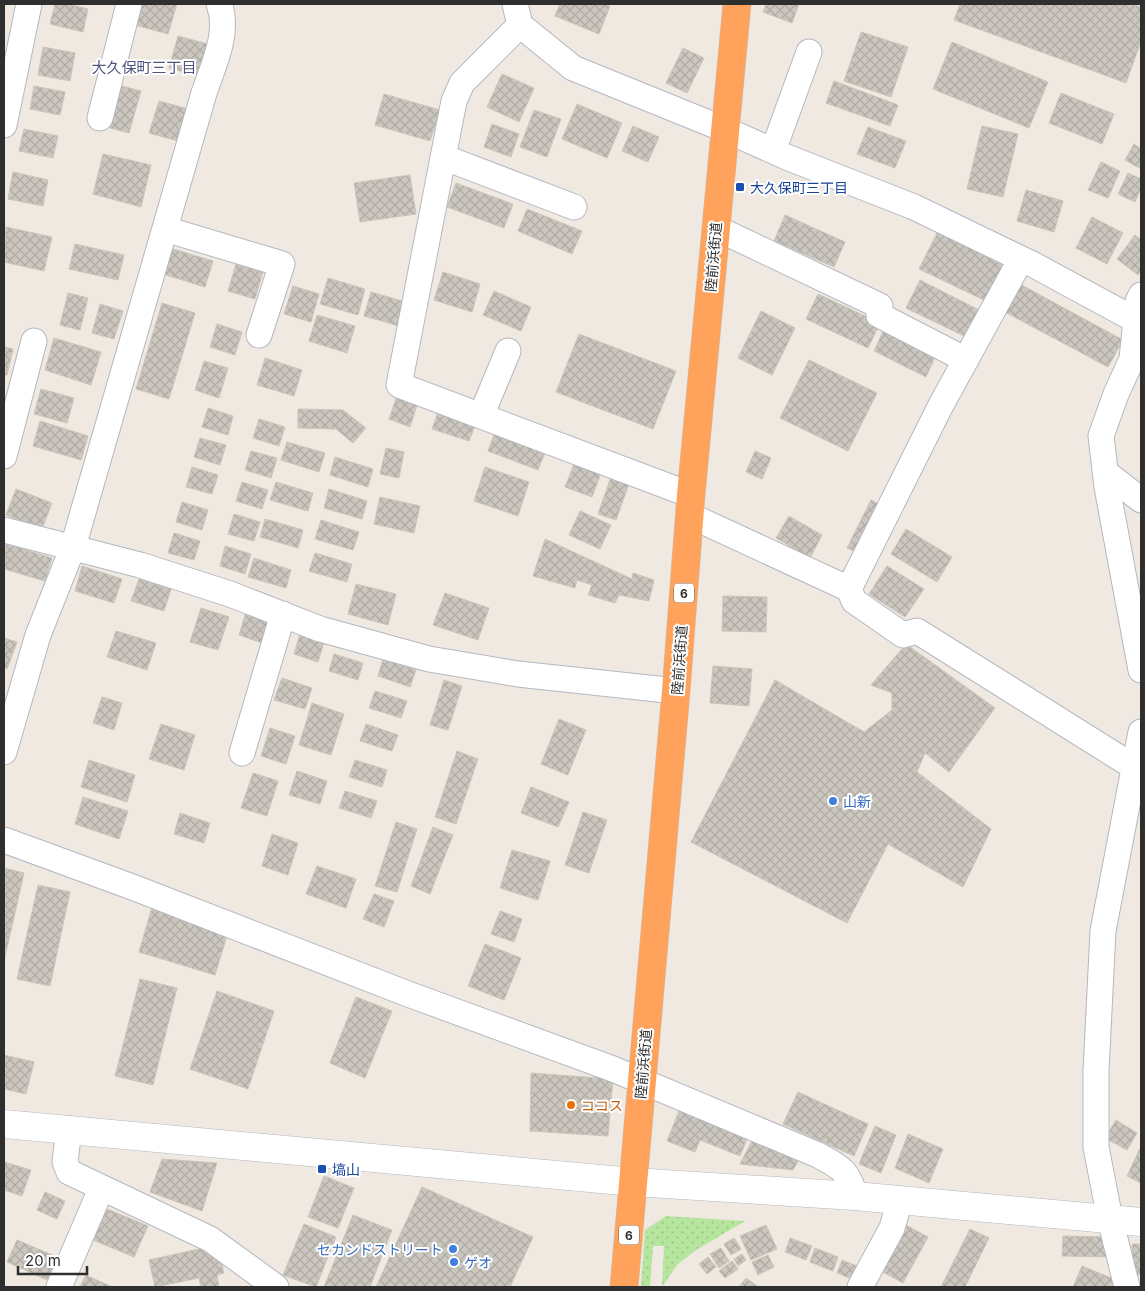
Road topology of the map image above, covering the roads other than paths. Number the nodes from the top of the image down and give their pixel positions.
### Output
1 (29, 4) edge
2 (130, 4) edge
3 (737, 4) edge
4 (222, 7) edge
5 (517, 14) edge
6 (809, 52) dead end
7 (100, 118) dead end
8 (4, 126) edge
9 (726, 130) junction
10 (773, 150) junction
11 (443, 157) junction
12 (574, 207) dead end
13 (716, 228) junction
14 (165, 229) junction
15 (1021, 259) junction
16 (1139, 312) edge
17 (259, 335) dead end
18 (34, 341) dead end
19 (508, 351) dead end
20 (966, 360) junction
21 (482, 416) junction
22 (4, 456) edge
23 (1105, 472) junction
24 (1141, 500) edge
25 (690, 505) junction
26 (4, 530) edge
27 (73, 547) junction
28 (849, 589) junction
29 (283, 614) junction
30 (1141, 670) edge
31 (676, 691) junction
32 (1141, 732) edge
33 (4, 752) edge
34 (242, 753) dead end
35 (1134, 767) junction
36 (4, 840) edge
37 (641, 1081) junction
38 (4, 1124) edge
39 (69, 1130) junction
40 (633, 1182) junction
41 (101, 1189) junction
42 (855, 1196) junction
43 (900, 1200) junction
44 (1110, 1219) junction
45 (1141, 1222) edge
46 (59, 1287) edge
47 (276, 1287) edge
48 (624, 1287) edge
49 (860, 1287) edge
50 (1127, 1287) edge

1 - 8 street
2 - 7 street
3 - 9 highway, 陸前浜街道 / 6
4 - 14 street
5 - 9 street
5 - 11 street
6 - 10 street
9 - 10 street
9 - 13 highway, 陸前浜街道 / 6
10 - 15 street
11 - 12 street
11 - 21 street
13 - 20 street
13 - 25 highway, 陸前浜街道 / 6
14 - 17 street
14 - 27 street
15 - 16 street
15 - 20 street
16 - 23 street
18 - 22 street
19 - 21 street
20 - 28 street
21 - 25 street
23 - 24 street
23 - 30 street
25 - 28 street
25 - 31 highway, 陸前浜街道 / 6
26 - 27 street
27 - 29 street
27 - 33 street
28 - 35 street
29 - 31 street
29 - 34 street
31 - 37 highway, 陸前浜街道 / 6
32 - 35 street
35 - 44 street
36 - 37 street
37 - 40 highway, 陸前浜街道 / 6
37 - 42 street
38 - 39 street
39 - 40 street
39 - 41 street
40 - 42 street
40 - 48 highway, 陸前浜街道 / 6
41 - 46 street
41 - 47 street
42 - 43 street
43 - 44 street
43 - 49 street
44 - 45 street
44 - 50 street

